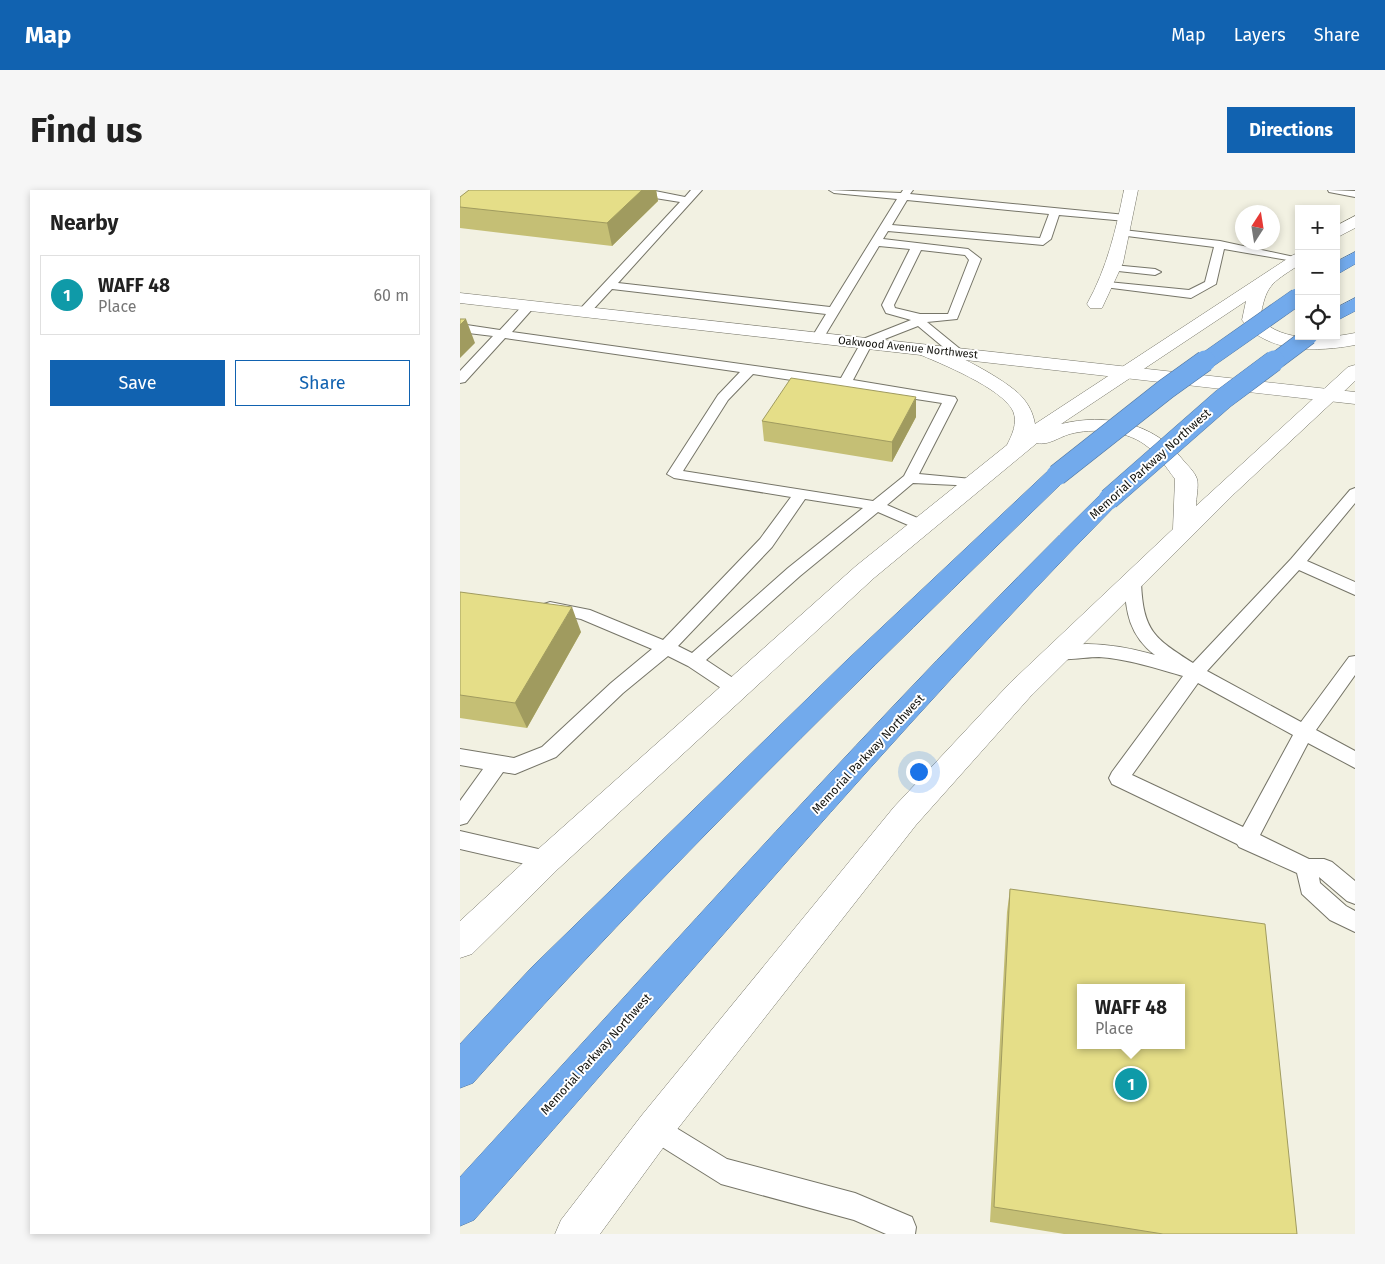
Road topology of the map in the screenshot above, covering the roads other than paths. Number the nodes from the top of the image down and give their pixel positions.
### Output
1 (640, 190) edge
2 (697, 190) edge
3 (834, 190) edge
4 (1131, 190) edge
5 (1333, 190) edge
6 (906, 193) edge
7 (1355, 194) edge
8 (688, 200) junction
9 (1055, 211) junction
10 (1355, 221) edge
11 (885, 228) junction
12 (1340, 231) edge
13 (1123, 232) junction
14 (876, 242) junction
15 (918, 246) junction
16 (1160, 249) dead end
17 (1219, 250) junction
18 (1199, 253) dead end
19 (1355, 257) edge
20 (1295, 259) edge
21 (1295, 260) edge
22 (1340, 267) edge
23 (1113, 268) junction
24 (1155, 272) dead end
25 (1270, 276) junction
26 (1196, 277) dead end
27 (1212, 279) junction
28 (1108, 284) junction
29 (609, 285) junction
30 (460, 298) edge
31 (1295, 298) edge
32 (1096, 304) dead end
33 (529, 306) junction
34 (834, 311) junction
35 (584, 312) junction
36 (920, 319) junction
37 (460, 328) edge
38 (502, 334) junction
39 (818, 337) junction
40 (1303, 340) edge
41 (1355, 340) edge
42 (867, 342) junction
43 (923, 349) junction
44 (959, 353) junction
45 (748, 371) junction
46 (1124, 371) junction
47 (1355, 371) edge
48 (460, 379) edge
49 (845, 383) junction
50 (1342, 396) edge
51 (1016, 450) junction
52 (910, 478) junction
53 (972, 484) junction
54 (1355, 493) edge
55 (800, 495) junction
56 (877, 506) junction
57 (921, 526) junction
58 (1184, 530) junction
59 (1298, 563) junction
60 (1133, 582) junction
61 (1355, 589) edge
62 (536, 606) edge
63 (666, 648) junction
64 (1058, 653) junction
65 (694, 661) junction
66 (1355, 662) edge
67 (1195, 673) junction
68 (736, 689) junction
69 (1304, 732) junction
70 (460, 756) edge
71 (1355, 760) edge
72 (498, 763) junction
73 (460, 817) edge
74 (460, 840) edge
75 (1246, 841) junction
76 (547, 860) junction
77 (1306, 868) junction
78 (1355, 894) edge
79 (1355, 922) edge
80 (460, 943) edge
81 (460, 1070) edge
82 (655, 1128) junction
83 (471, 1193) edge
84 (460, 1211) edge
85 (575, 1234) edge
86 (902, 1234) edge

1 - 8 lane
2 - 8 lane
3 - 6 lane
4 - 13 main road
5 - 7 lane
6 - 9 lane
6 - 11 lane
8 - 29 lane
9 - 11 lane
9 - 13 lane
10 - 12 main road
11 - 14 lane
13 - 16 lane
13 - 17 lane
13 - 23 main road
14 - 15 lane
14 - 34 lane
15 - 36 lane
15 - 36 lane
17 - 18 lane
17 - 20 lane
17 - 27 lane
19 - 22 highway
21 - 25 main road
23 - 24 lane
23 - 28 main road
25 - 41 main road
25 - 46 main road
26 - 27 lane
27 - 28 lane
28 - 32 main road
29 - 34 lane
29 - 35 lane
30 - 33 main road, Oakwood Avenue Northwest
31 - 81 highway, bridge
33 - 35 main road, Oakwood Avenue Northwest
33 - 38 lane
34 - 39 lane
35 - 39 main road, Oakwood Avenue Northwest
36 - 42 lane
36 - 44 lane
37 - 38 lane
38 - 45 lane
38 - 48 lane
39 - 42 main road, Oakwood Avenue Northwest
40 - 83 highway, Memorial Parkway Northwest, bridge
42 - 43 main road, Oakwood Avenue Northwest
42 - 49 lane
43 - 44 main road, Oakwood Avenue Northwest
43 - 51 main road
44 - 46 main road, Oakwood Avenue Northwest
45 - 49 lane
45 - 55 lane
46 - 50 main road, Oakwood Avenue Northwest
46 - 51 main road
47 - 50 main road
49 - 52 lane
50 - 58 main road
51 - 53 main road
51 - 58 main road
52 - 53 lane
52 - 56 lane
53 - 57 main road
54 - 59 lane
55 - 56 lane
55 - 63 lane
56 - 57 lane
56 - 65 lane
57 - 68 main road
58 - 60 main road
59 - 61 lane
59 - 67 lane
60 - 64 main road
60 - 67 lane
62 - 63 lane
63 - 65 lane
63 - 72 lane
64 - 67 lane
64 - 82 main road
65 - 68 lane
66 - 69 lane
67 - 69 lane
67 - 75 lane
68 - 76 main road
69 - 71 lane
69 - 75 lane
70 - 72 lane
72 - 73 lane
74 - 76 lane
75 - 77 lane
76 - 80 main road
77 - 78 lane
77 - 79 lane
82 - 85 main road
82 - 86 lane
83 - 84 highway, Memorial Parkway Northwest

